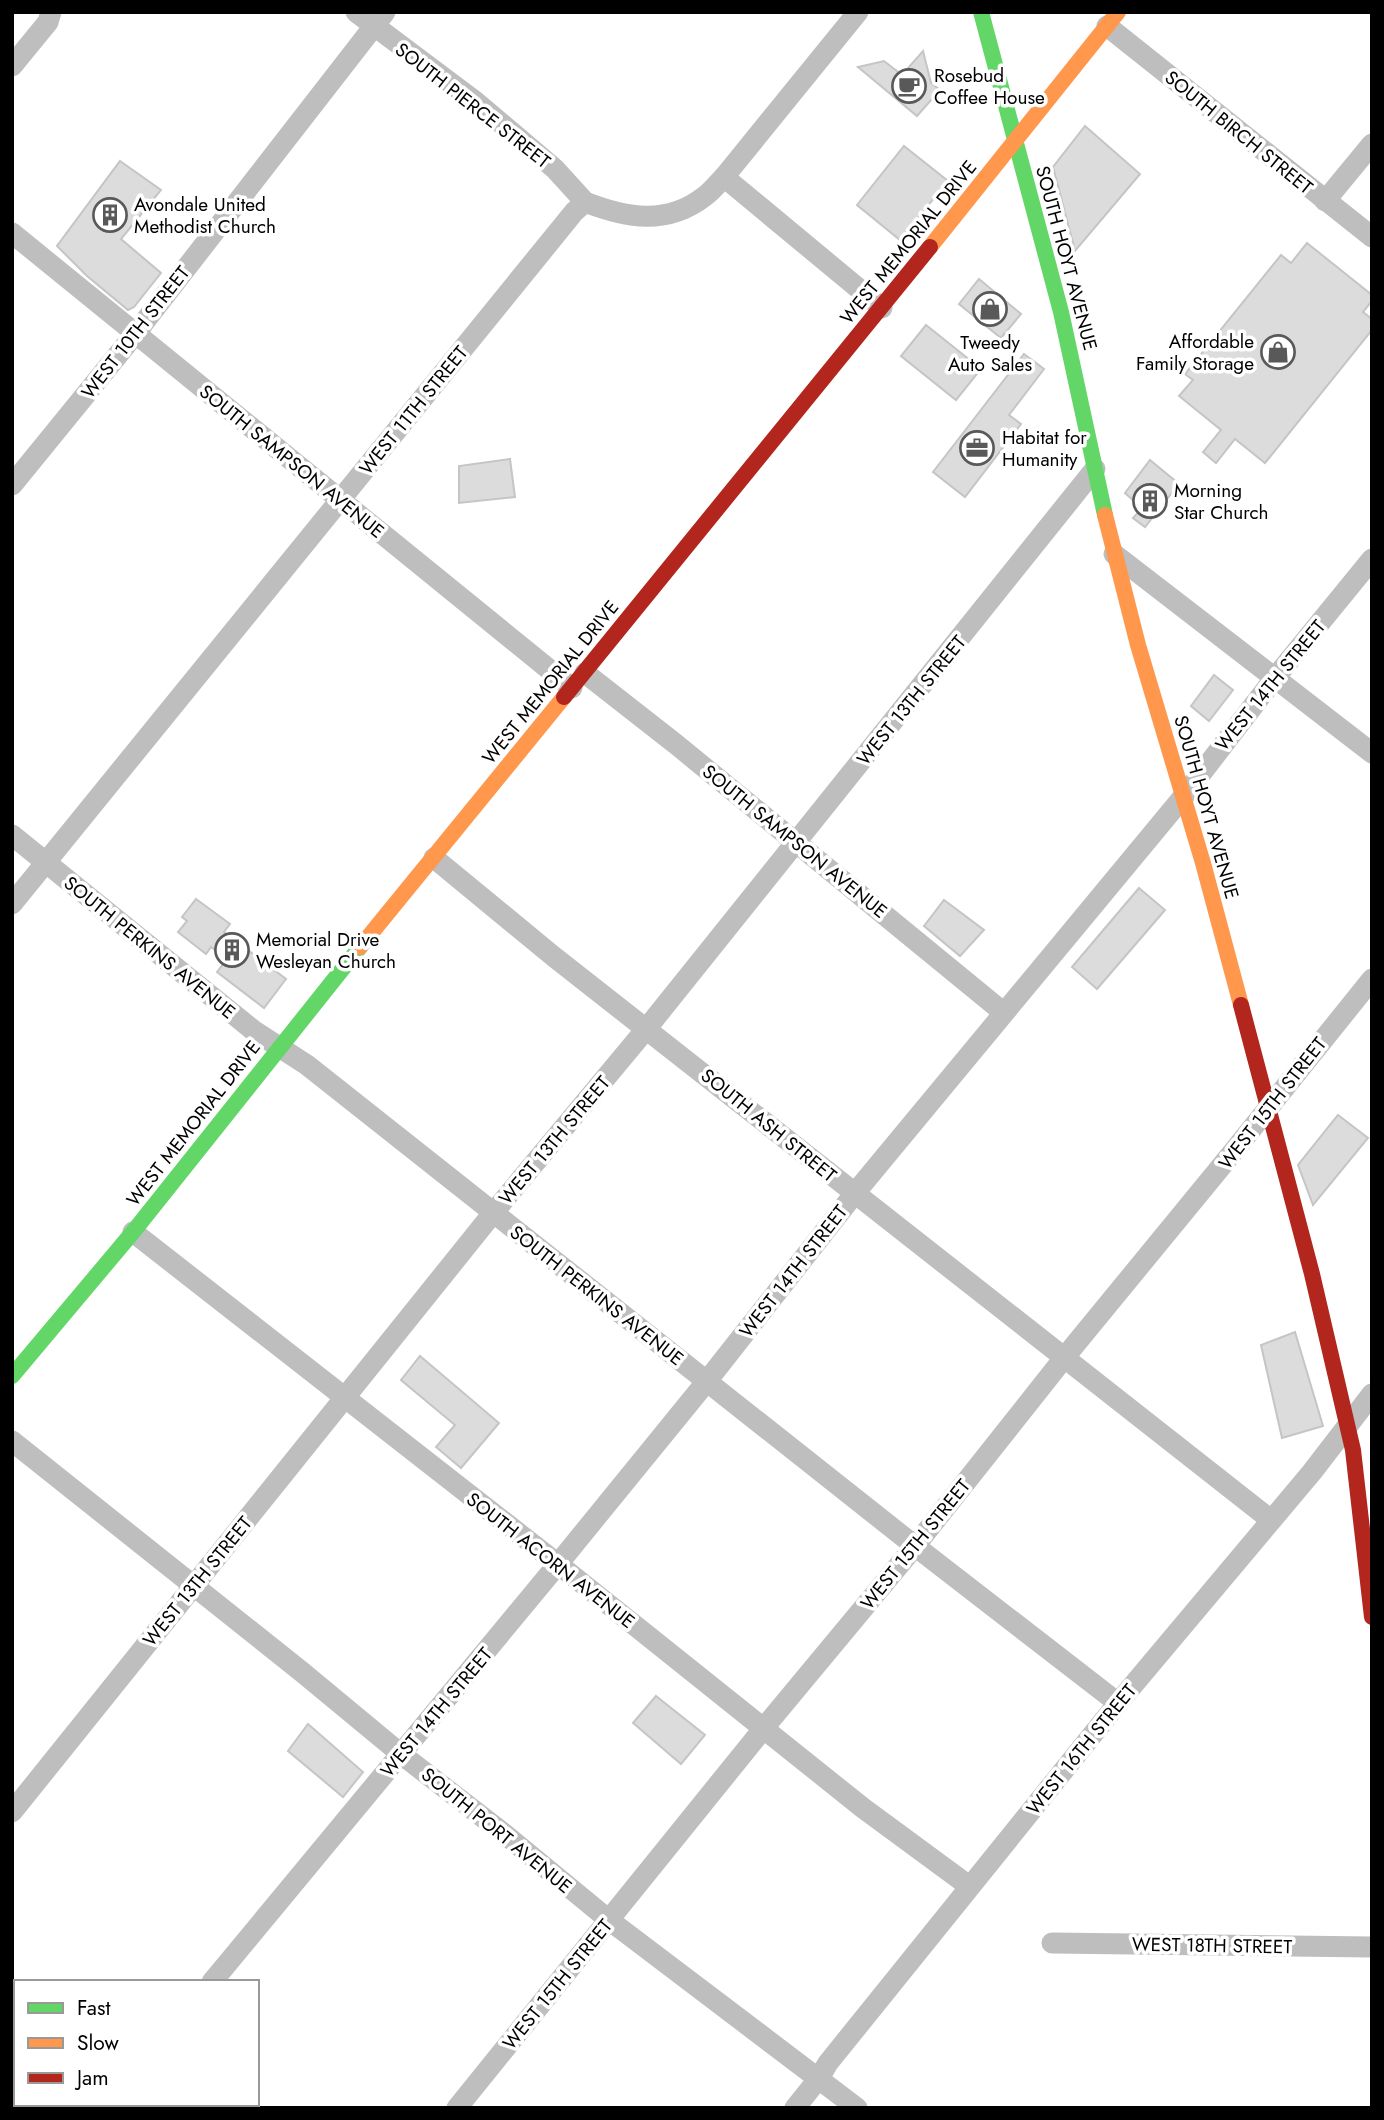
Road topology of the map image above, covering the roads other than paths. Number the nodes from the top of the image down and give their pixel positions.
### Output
1 (51, 12) edge
2 (356, 12) edge
3 (858, 12) edge
4 (981, 12) edge
5 (379, 19) edge
6 (1112, 19) edge
7 (12, 66) edge
8 (1015, 142) junction
9 (1372, 144) edge
10 (724, 177) junction
11 (1325, 201) junction
12 (585, 202) junction
13 (12, 233) edge
14 (1372, 237) edge
15 (881, 308) junction
16 (135, 334) junction
17 (1095, 469) junction
18 (12, 485) edge
19 (340, 499) junction
20 (1114, 554) junction
21 (1372, 559) edge
22 (1273, 679) junction
23 (579, 681) junction
24 (1372, 753) edge
25 (1183, 797) junction
26 (12, 835) edge
27 (797, 842) junction
28 (434, 858) junction
29 (46, 862) junction
30 (12, 904) edge
31 (1372, 979) edge
32 (1003, 1012) junction
33 (648, 1028) junction
34 (279, 1047) junction
35 (1267, 1109) junction
36 (855, 1193) junction
37 (493, 1213) junction
38 (133, 1232) junction
39 (1064, 1358) junction
40 (12, 1376) edge
41 (706, 1381) junction
42 (1372, 1394) edge
43 (344, 1398) junction
44 (1346, 1426) junction
45 (12, 1441) edge
46 (1271, 1520) junction
47 (915, 1546) junction
48 (1369, 1563) edge
49 (558, 1564) junction
50 (193, 1585) junction
51 (1372, 1617) edge
52 (1118, 1703) junction
53 (763, 1729) junction
54 (401, 1754) junction
55 (12, 1812) edge
56 (969, 1886) junction
57 (609, 1920) junction
58 (1052, 1943) dead end
59 (1372, 1947) edge
60 (214, 1980) edge
61 (819, 2078) junction
62 (457, 2108) edge
63 (795, 2108) edge
64 (857, 2108) edge

1 - 7 street
2 - 5 street, SOUTH PIERCE STREET
3 - 10 street
4 - 8 main road, SOUTH HOYT AVENUE
5 - 12 street, SOUTH PIERCE STREET
5 - 16 street, WEST 10TH STREET
6 - 8 main road, WEST MEMORIAL DRIVE
6 - 11 street, SOUTH BIRCH STREET
8 - 15 main road, WEST MEMORIAL DRIVE
8 - 17 main road, SOUTH HOYT AVENUE
9 - 11 street
10 - 12 street
10 - 15 street
11 - 14 street, SOUTH BIRCH STREET
12 - 19 street, WEST 11TH STREET
13 - 16 street, SOUTH SAMPSON AVENUE
15 - 23 main road, WEST MEMORIAL DRIVE
16 - 18 street, WEST 10TH STREET
16 - 19 street, SOUTH SAMPSON AVENUE
17 - 20 main road, SOUTH HOYT AVENUE
17 - 27 street, WEST 13TH STREET
19 - 23 street, SOUTH SAMPSON AVENUE
19 - 29 street, WEST 11TH STREET
20 - 22 street
20 - 25 main road, SOUTH HOYT AVENUE
21 - 22 street, WEST 14TH STREET
22 - 24 street
22 - 25 street, WEST 14TH STREET
23 - 27 street, SOUTH SAMPSON AVENUE
23 - 28 main road, WEST MEMORIAL DRIVE
25 - 32 street, WEST 14TH STREET
25 - 35 main road, SOUTH HOYT AVENUE
26 - 29 street, SOUTH PERKINS AVENUE
27 - 32 street, SOUTH SAMPSON AVENUE
27 - 33 street, WEST 13TH STREET
28 - 33 street, SOUTH ASH STREET
28 - 34 main road, WEST MEMORIAL DRIVE
29 - 30 street, WEST 11TH STREET
29 - 34 street, SOUTH PERKINS AVENUE
31 - 35 street, WEST 15TH STREET
32 - 36 street, WEST 14TH STREET
33 - 36 street, SOUTH ASH STREET
33 - 37 street, WEST 13TH STREET
34 - 37 street, SOUTH PERKINS AVENUE
34 - 38 main road, WEST MEMORIAL DRIVE
35 - 39 street, WEST 15TH STREET
35 - 44 main road, SOUTH HOYT AVENUE
36 - 39 street, SOUTH ASH STREET
36 - 41 street, WEST 14TH STREET
37 - 41 street, SOUTH PERKINS AVENUE
37 - 43 street, WEST 13TH STREET
38 - 40 main road, WEST MEMORIAL DRIVE
38 - 43 street, SOUTH ACORN AVENUE
39 - 46 street, SOUTH ASH STREET
39 - 47 street, WEST 15TH STREET
41 - 47 street, SOUTH PERKINS AVENUE
41 - 49 street, WEST 14TH STREET
42 - 44 street, WEST 16TH STREET
43 - 49 street, SOUTH ACORN AVENUE
43 - 50 street, WEST 13TH STREET
44 - 46 street, WEST 16TH STREET
44 - 48 main road, SOUTH HOYT AVENUE
45 - 50 street, SOUTH PORT AVENUE
46 - 52 street, WEST 16TH STREET
47 - 52 street, SOUTH PERKINS AVENUE
47 - 53 street, WEST 15TH STREET
48 - 51 main road, SOUTH HOYT AVENUE
49 - 53 street, SOUTH ACORN AVENUE
49 - 54 street, WEST 14TH STREET
50 - 54 street, SOUTH PORT AVENUE
50 - 55 street, WEST 13TH STREET
52 - 56 street, WEST 16TH STREET
53 - 56 street, SOUTH ACORN AVENUE
53 - 57 street, WEST 15TH STREET
54 - 57 street, SOUTH PORT AVENUE
54 - 60 street, WEST 14TH STREET
56 - 61 street, WEST 16TH STREET
57 - 61 street, SOUTH PORT AVENUE
57 - 62 street, WEST 15TH STREET
58 - 59 street, WEST 18TH STREET
61 - 63 street, WEST 16TH STREET
61 - 64 street, SOUTH PORT AVENUE

